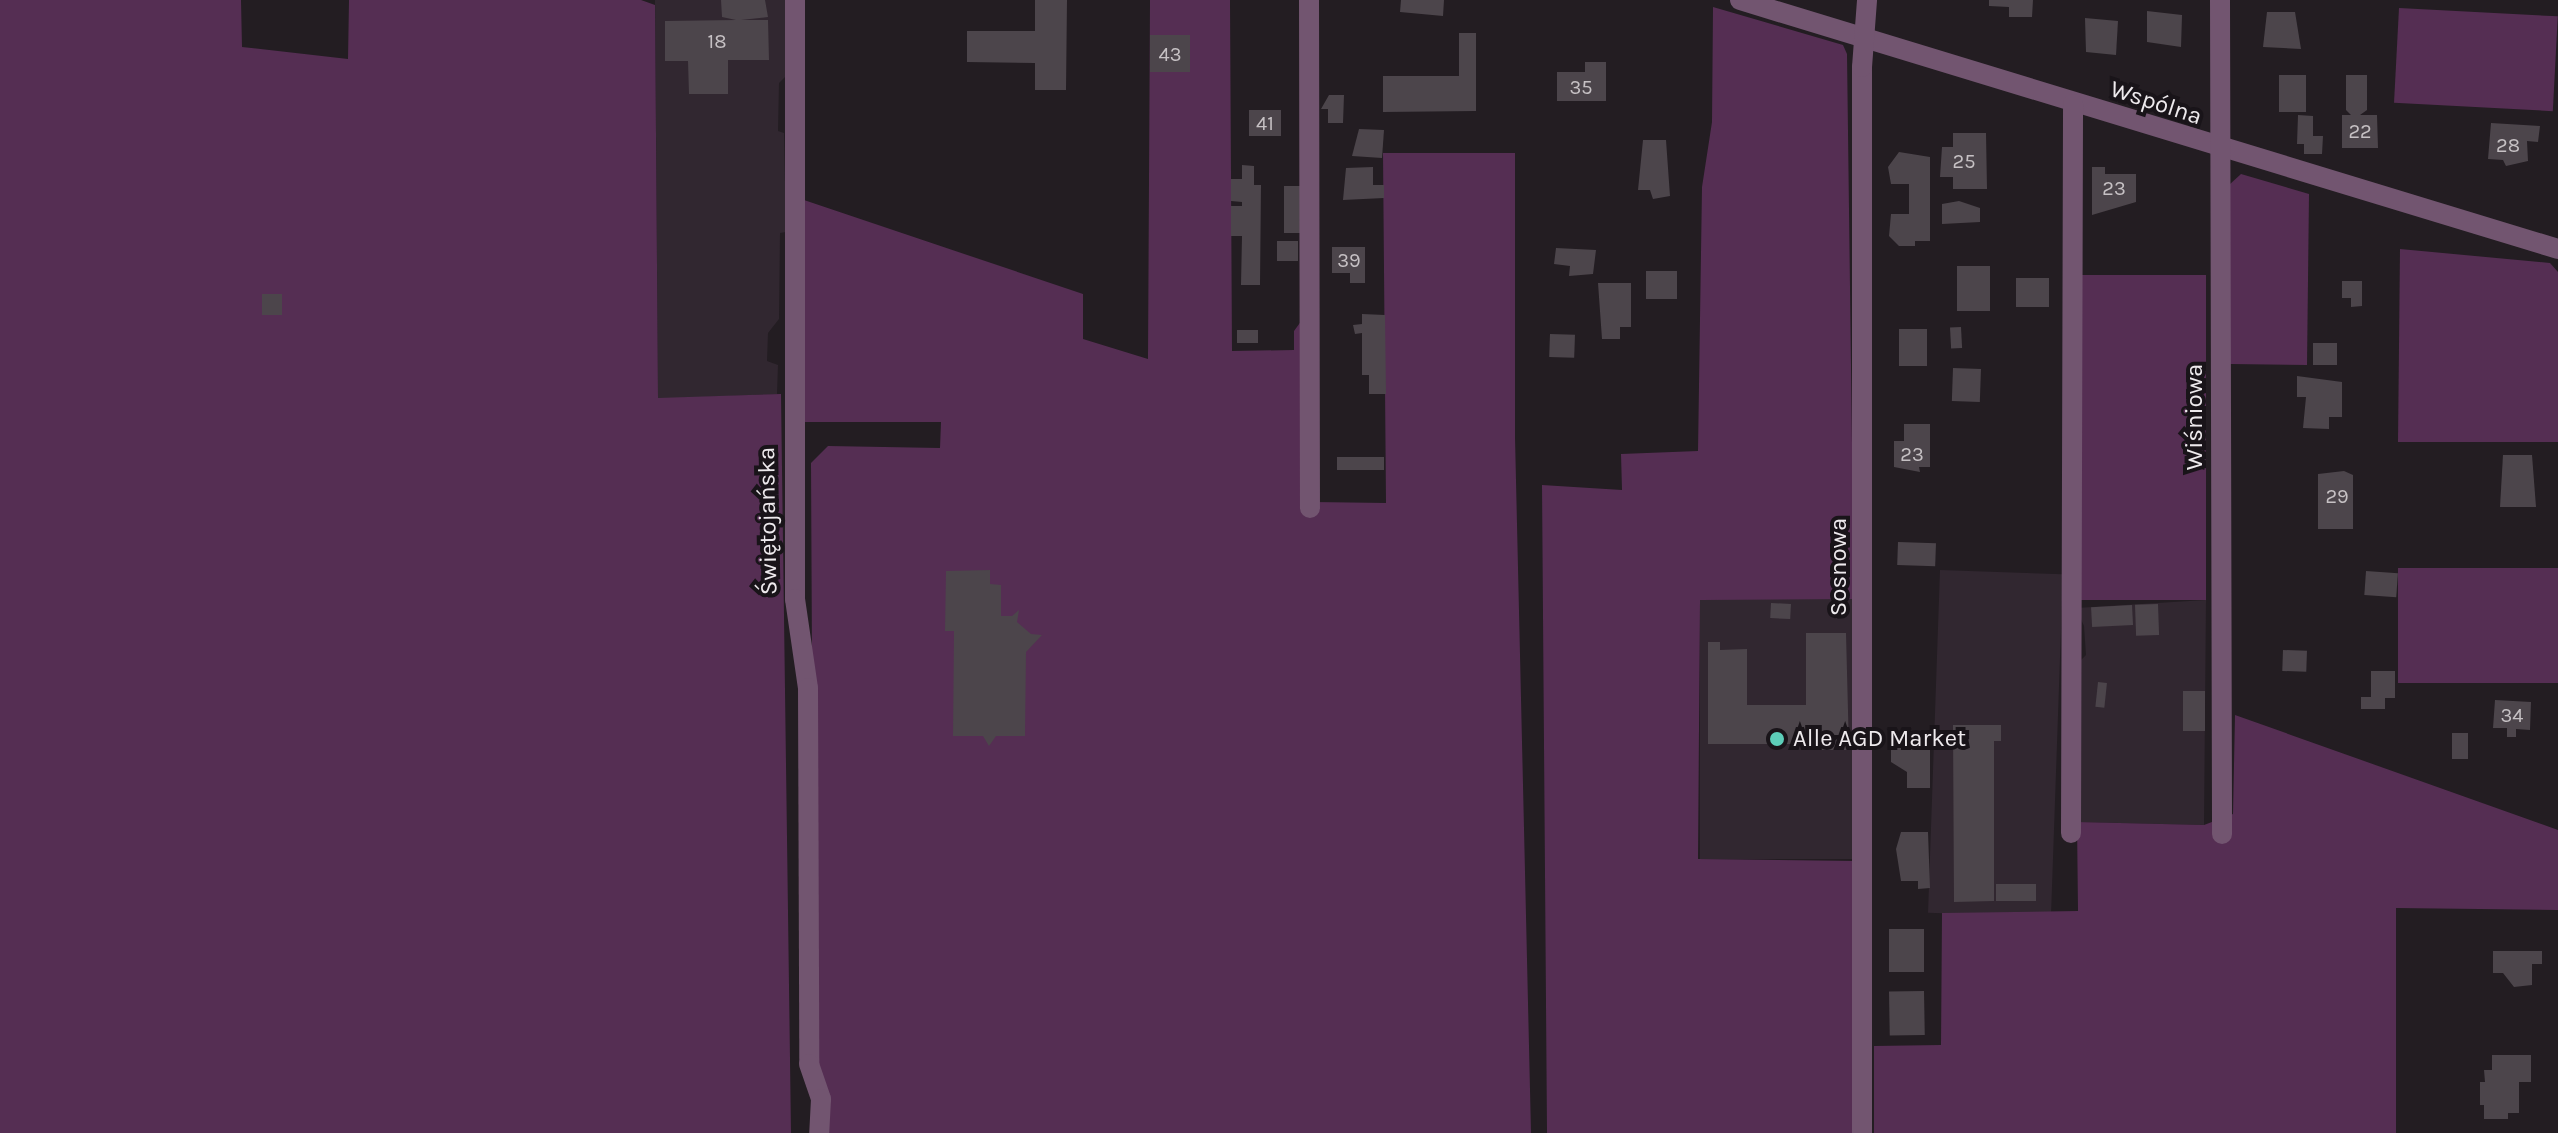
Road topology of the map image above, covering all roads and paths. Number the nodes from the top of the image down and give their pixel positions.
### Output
1 (795, 0) edge
2 (1309, 0) edge
3 (1740, 0) edge
4 (1867, 0) edge
5 (2220, 0) edge
6 (1866, 38) junction
7 (2073, 104) junction
8 (2221, 150) junction
9 (2558, 249) edge
10 (1310, 508) dead end
11 (2071, 833) dead end
12 (2222, 834) dead end
13 (819, 1133) edge
14 (1862, 1133) edge

1 - 13 street, Świętojańska
2 - 10 street
3 - 6 street, Wspólna
4 - 6 street, Sosnowa
5 - 8 street, Wiśniowa
6 - 7 street, Wspólna
6 - 14 street, Sosnowa
7 - 8 street, Wspólna
7 - 11 street
8 - 9 street, Wspólna
8 - 12 street, Wiśniowa

